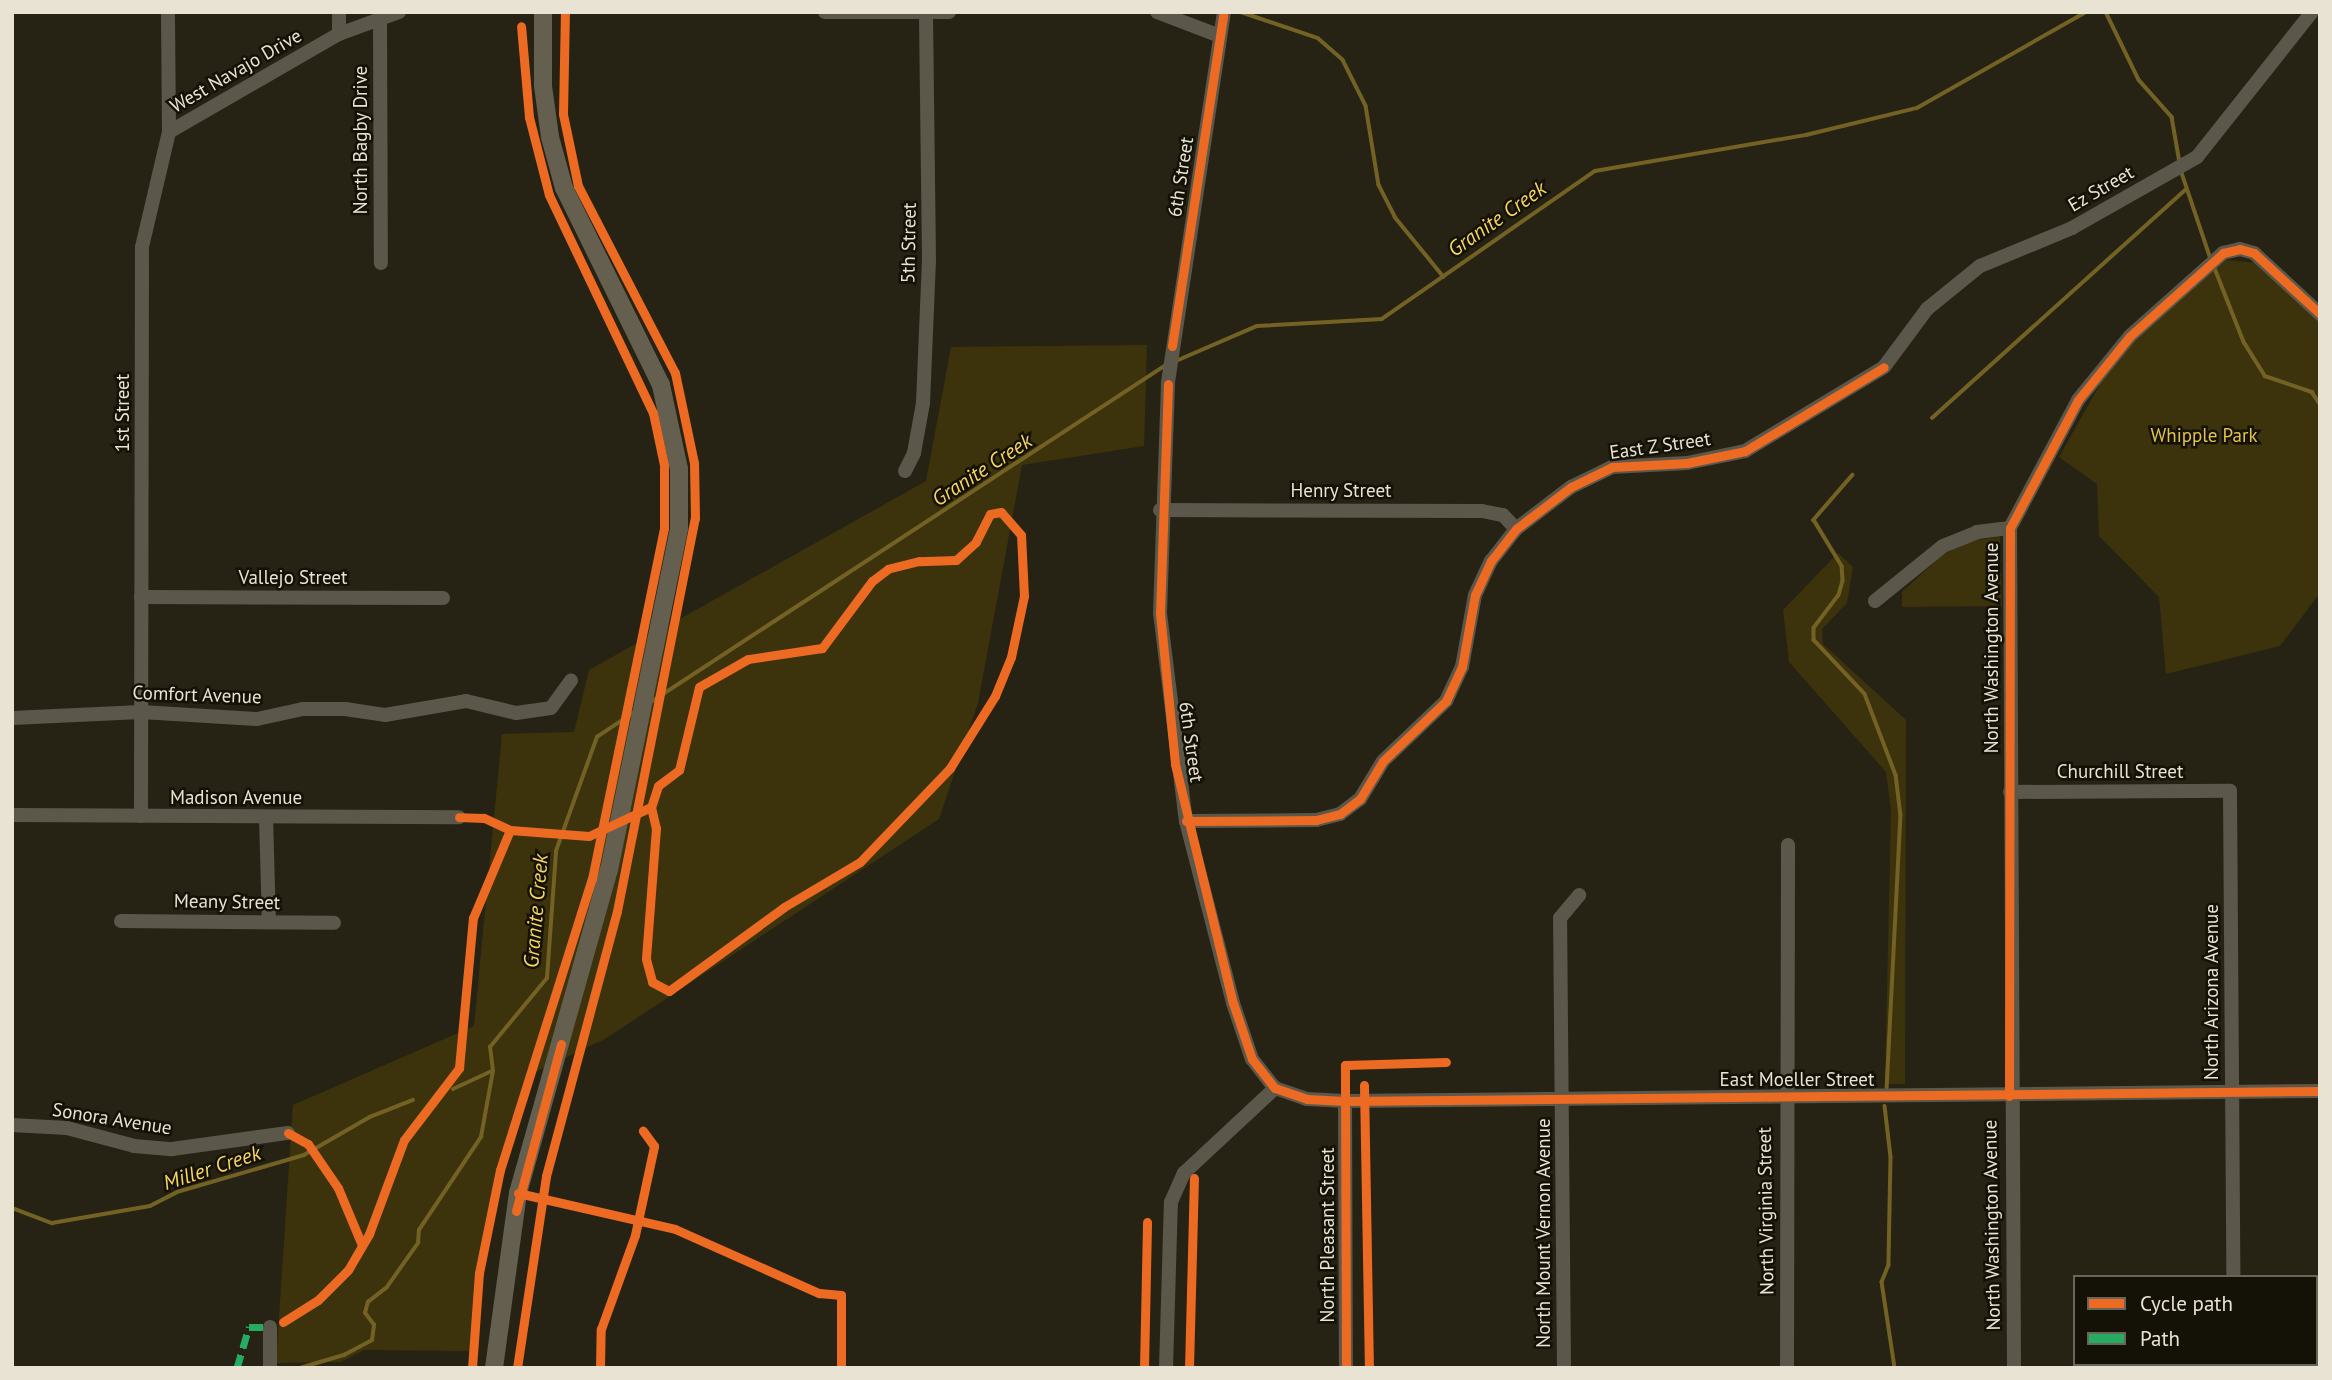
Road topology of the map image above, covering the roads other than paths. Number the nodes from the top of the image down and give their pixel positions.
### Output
1 (168, 12) edge
2 (339, 12) edge
3 (399, 12) edge
4 (543, 12) edge
5 (825, 12) edge
6 (949, 12) edge
7 (1157, 12) edge
8 (2312, 12) edge
9 (926, 13) edge
10 (1224, 13) edge
11 (380, 17) junction
12 (340, 34) junction
13 (1220, 36) junction
14 (169, 132) junction
15 (381, 263) dead end
16 (2320, 314) edge
17 (1884, 367) joint
18 (905, 471) dead end
19 (1160, 510) junction
20 (2010, 528) junction
21 (1516, 529) junction
22 (141, 597) junction
23 (443, 598) dead end
24 (1875, 601) dead end
25 (571, 680) dead end
26 (141, 712) junction
27 (12, 718) edge
28 (2231, 791) joint
29 (2010, 792) junction
30 (12, 815) edge
31 (141, 817) junction
32 (266, 817) junction
33 (459, 817) dead end
34 (1186, 821) junction
35 (1788, 845) dead end
36 (1579, 895) dead end
37 (121, 921) dead end
38 (269, 922) junction
39 (334, 923) dead end
40 (1275, 1088) junction
41 (2320, 1091) edge
42 (2232, 1093) junction
43 (2010, 1096) junction
44 (1784, 1097) junction
45 (1563, 1098) junction
46 (1345, 1101) junction
47 (12, 1125) edge
48 (288, 1133) dead end
49 (2233, 1275) edge
50 (270, 1327) dead end
51 (270, 1368) edge
52 (494, 1368) edge
53 (1166, 1368) edge
54 (1346, 1368) edge
55 (1564, 1368) edge
56 (1787, 1368) edge
57 (2014, 1368) edge

1 - 14 street, 1st Street
2 - 12 street
3 - 11 street, West Navajo Drive
4 - 52 main road
5 - 9 street
6 - 9 street
7 - 13 street
8 - 17 street, Ez Street
9 - 18 street, 5th Street
10 - 13 street, 6th Street
11 - 12 street, West Navajo Drive
11 - 15 street, North Bagby Drive
12 - 14 street, West Navajo Drive
13 - 19 street, 6th Street
14 - 22 street, 1st Street
16 - 20 street, North Washington Avenue
17 - 21 street, East Z Street
19 - 21 street, Henry Street
19 - 34 street, 6th Street
20 - 24 street
20 - 29 street, North Washington Avenue
21 - 34 street, East Z Street
22 - 23 street, Vallejo Street
22 - 26 street, 1st Street
25 - 26 street, Comfort Avenue
26 - 27 street, Comfort Avenue
26 - 31 street, 1st Street
28 - 29 street, Churchill Street
28 - 42 street, North Arizona Avenue
29 - 43 street, North Washington Avenue
30 - 31 street, Madison Avenue
31 - 32 street, Madison Avenue
32 - 33 street, Madison Avenue
32 - 38 street
34 - 40 street, 6th Street
35 - 44 street, North Virginia Street
36 - 45 street, North Mount Vernon Avenue
37 - 38 street, Meany Street
38 - 39 street, Meany Street
40 - 46 street, East Moeller Street
40 - 53 street
41 - 42 street, East Moeller Street
42 - 43 street, East Moeller Street
42 - 49 street, North Arizona Avenue
43 - 44 street, East Moeller Street
43 - 57 street, North Washington Avenue
44 - 45 street, East Moeller Street
44 - 56 street, North Virginia Street
45 - 46 street, East Moeller Street
45 - 55 street, North Mount Vernon Avenue
46 - 54 street, North Pleasant Street
47 - 48 street, Sonora Avenue
50 - 51 street

